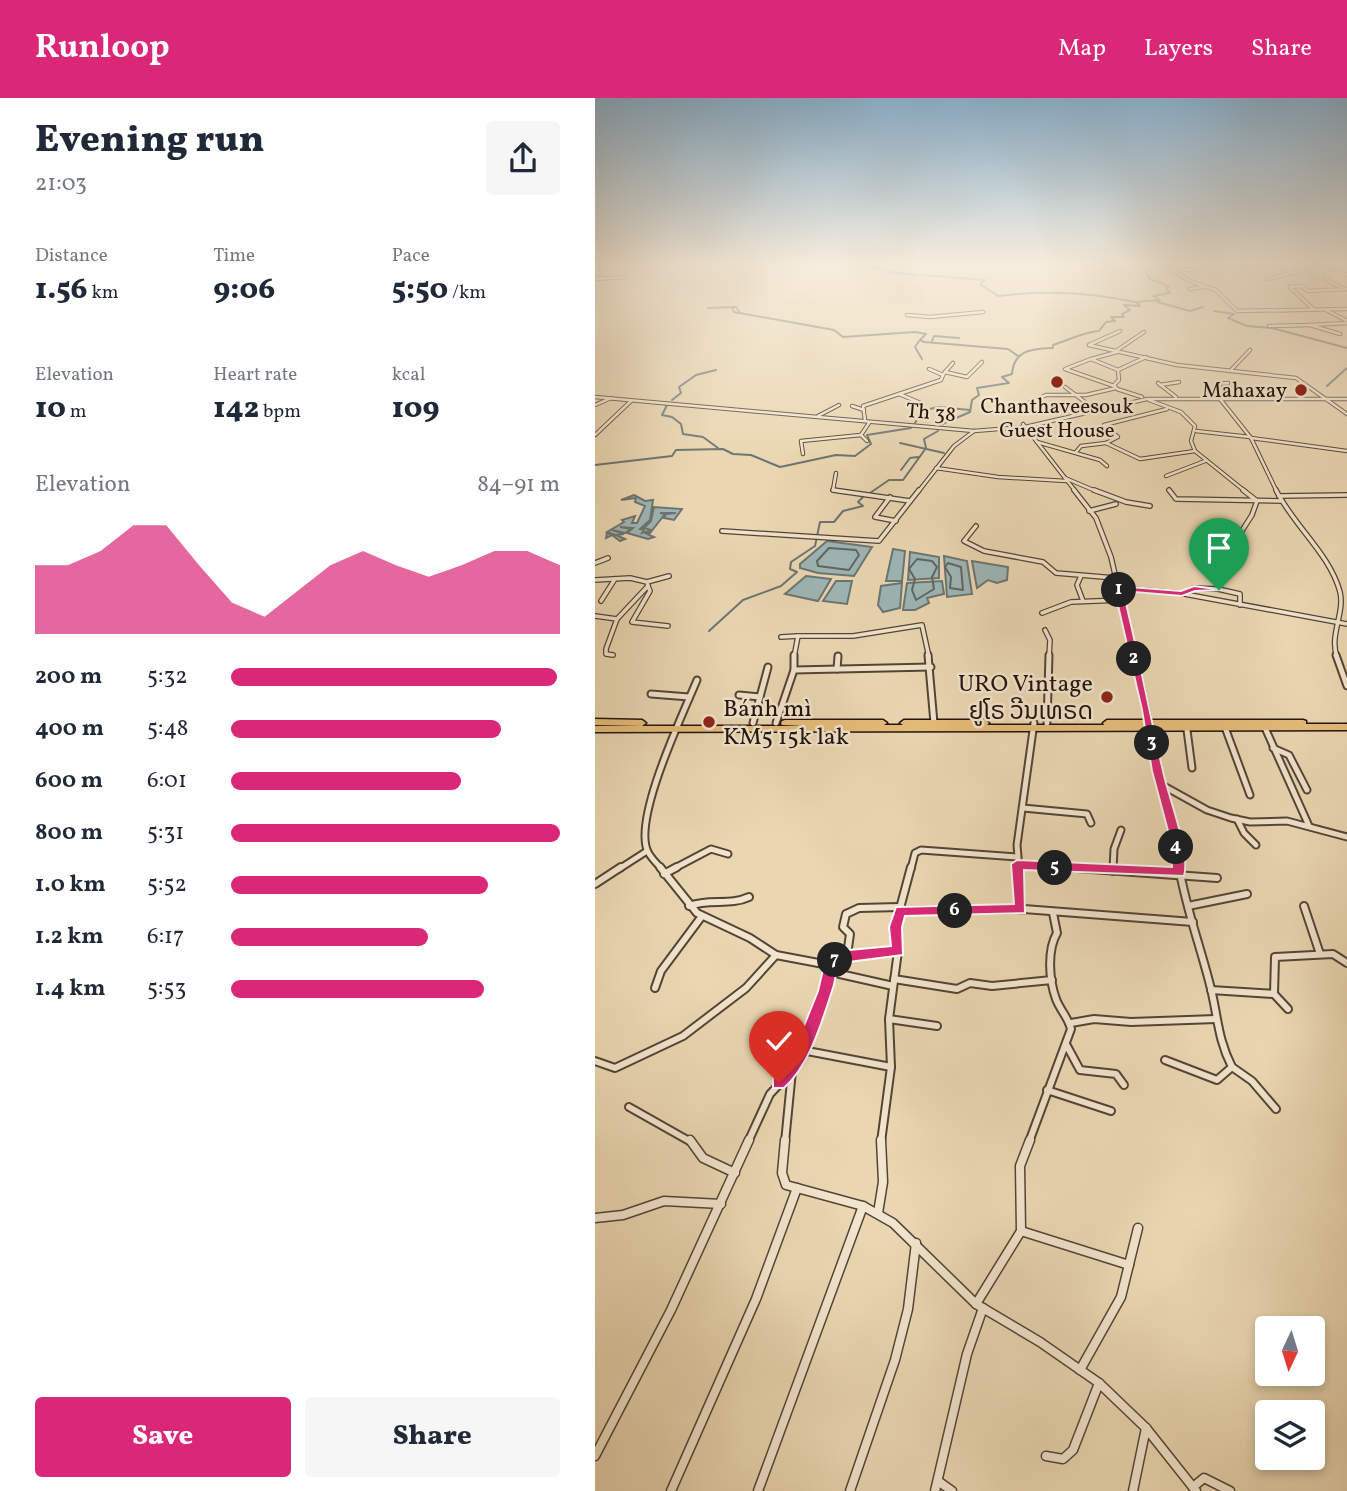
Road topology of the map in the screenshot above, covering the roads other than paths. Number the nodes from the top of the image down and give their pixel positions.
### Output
1 (1317, 327) edge
2 (1120, 331) dead end
3 (1144, 332) dead end
4 (1340, 334) dead end
5 (1089, 345) joint
6 (1250, 350) dead end
7 (1118, 351) junction
8 (1146, 357) junction
9 (1091, 359) junction
10 (982, 362) dead end
11 (953, 363) dead end
12 (929, 369) dead end
13 (1118, 370) junction
14 (1230, 371) junction
15 (944, 373) junction
16 (1179, 382) dead end
17 (1228, 383) dead end
18 (1065, 387) dead end
19 (1115, 387) junction
20 (899, 394) junction
21 (595, 396) edge
22 (1076, 396) junction
23 (1176, 397) junction
24 (1221, 397) junction
25 (611, 398) junction
26 (1145, 398) junction
27 (1321, 398) junction
28 (1347, 398) edge
29 (632, 400) junction
30 (830, 400) dead end
31 (1132, 400) junction
32 (923, 404) dead end
33 (595, 405) edge
34 (852, 406) dead end
35 (718, 407) junction
36 (1093, 408) junction
37 (1170, 408) junction
38 (864, 410) junction
39 (1042, 410) dead end
40 (1036, 413) junction
41 (1347, 414) edge
42 (818, 416) junction
43 (867, 421) junction
44 (1033, 422) junction
45 (889, 424) junction
46 (1024, 425) junction
47 (974, 431) junction
48 (1196, 431) junction
49 (595, 435) edge
50 (861, 435) junction
51 (1251, 437) junction
52 (867, 441) dead end
53 (1037, 442) junction
54 (1106, 443) junction
55 (1347, 451) edge
56 (1076, 452) junction
57 (1195, 452) junction
58 (803, 454) dead end
59 (1206, 461) junction
60 (1107, 466) dead end
61 (936, 468) junction
62 (836, 473) dead end
63 (1165, 476) dead end
64 (1062, 477) junction
65 (1051, 479) junction
66 (1066, 481) junction
67 (1169, 490) dead end
68 (1347, 495) edge
69 (890, 497) junction
70 (1281, 498) junction
71 (1257, 500) junction
72 (910, 501) junction
73 (1119, 505) dead end
74 (1150, 506) dead end
75 (1090, 510) junction
76 (896, 521) junction
77 (976, 526) dead end
78 (722, 531) dead end
79 (817, 536) joint
80 (608, 558) dead end
81 (595, 563) edge
82 (669, 576) dead end
83 (1081, 576) junction
84 (1115, 578) junction
85 (615, 579) junction
86 (595, 580) edge
87 (648, 584) junction
88 (1118, 588) junction
89 (1218, 589) junction
90 (1182, 594) junction
91 (1121, 600) junction
92 (601, 601) dead end
93 (1083, 601) junction
94 (1240, 605) junction
95 (1042, 613) dead end
96 (595, 616) edge
97 (617, 619) junction
98 (1336, 622) junction
99 (1347, 624) edge
100 (667, 626) dead end
101 (1045, 630) dead end
102 (781, 636) dead end
103 (798, 636) junction
104 (613, 655) dead end
105 (838, 656) dead end
106 (768, 667) dead end
107 (931, 667) junction
108 (837, 669) junction
109 (794, 670) junction
110 (697, 680) dead end
111 (1347, 686) edge
112 (651, 694) dead end
113 (739, 695) dead end
114 (689, 697) junction
115 (760, 697) junction
116 (595, 722) edge
117 (1347, 722) edge
118 (753, 723) junction
119 (776, 723) junction
120 (934, 723) junction
121 (1047, 723) junction
122 (677, 726) junction
123 (802, 726) junction
124 (1034, 726) junction
125 (1150, 726) junction
126 (1282, 726) junction
127 (1347, 727) edge
128 (595, 729) edge
129 (1187, 730) junction
130 (1226, 730) junction
131 (1266, 730) junction
132 (1273, 748) junction
133 (1192, 768) dead end
134 (1162, 785) junction
135 (1307, 790) dead end
136 (1250, 795) dead end
137 (1023, 808) junction
138 (1237, 819) junction
139 (1091, 823) dead end
140 (1309, 826) junction
141 (1121, 830) dead end
142 (1346, 838) edge
143 (1256, 845) dead end
144 (647, 851) junction
145 (728, 854) dead end
146 (1017, 861) junction
147 (1113, 872) junction
148 (1179, 873) junction
149 (664, 874) junction
150 (1217, 878) dead end
151 (595, 884) edge
152 (1247, 894) dead end
153 (749, 897) dead end
154 (689, 906) junction
155 (1188, 906) junction
156 (1304, 906) dead end
157 (900, 909) junction
158 (1021, 909) junction
159 (1053, 913) junction
160 (702, 916) junction
161 (1193, 922) junction
162 (898, 951) junction
163 (1320, 954) junction
164 (776, 955) junction
165 (847, 955) junction
166 (1347, 963) edge
167 (830, 969) junction
168 (1052, 980) junction
169 (893, 982) junction
170 (655, 988) dead end
171 (1211, 990) junction
172 (1274, 995) junction
173 (1288, 1009) dead end
174 (889, 1019) junction
175 (1216, 1019) junction
176 (1071, 1023) junction
177 (937, 1026) dead end
178 (1067, 1046) junction
179 (802, 1050) junction
180 (1164, 1060) dead end
181 (595, 1061) edge
182 (891, 1067) junction
183 (1232, 1067) junction
184 (792, 1071) junction
185 (1123, 1085) dead end
186 (1047, 1090) junction
187 (629, 1107) dead end
188 (1276, 1110) dead end
189 (1111, 1111) dead end
190 (735, 1173) junction
191 (797, 1188) junction
192 (721, 1204) junction
193 (863, 1206) junction
194 (878, 1213) junction
195 (595, 1218) edge
196 (1138, 1228) dead end
197 (1021, 1231) junction
198 (916, 1244) junction
199 (1129, 1265) junction
200 (979, 1306) junction
201 (1080, 1370) junction
202 (1099, 1383) junction
203 (1146, 1428) junction
204 (595, 1456) edge
205 (1046, 1456) dead end
206 (936, 1486) edge
207 (1194, 1489) edge
208 (671, 1491) edge
209 (758, 1491) edge
210 (850, 1491) edge
211 (952, 1491) edge
212 (1133, 1491) edge
213 (1230, 1491) edge

1 - 4 street
2 - 5 street
3 - 7 street
5 - 7 street
6 - 14 street
7 - 8 street
7 - 9 street
8 - 13 street
8 - 14 street
9 - 13 street
9 - 19 street
10 - 15 street
11 - 15 street
12 - 15 street
13 - 19 street
14 - 27 street
15 - 20 street
16 - 23 street
17 - 24 street
18 - 22 street
19 - 22 street
19 - 26 street
20 - 32 street
20 - 38 street
21 - 25 street, Th 38
21 - 35 street, Th 38
22 - 36 street
22 - 40 street
23 - 24 street, Th 38
23 - 26 street, Th 38
24 - 26 street, Th 38
24 - 27 street, Th 38
24 - 51 street
25 - 29 street, Th 38
25 - 33 street
26 - 31 street, Th 38
26 - 37 street
27 - 28 street, Th 38
27 - 41 street
29 - 35 street, Th 38
29 - 49 street
30 - 42 street
31 - 36 street, Th 38
31 - 46 street, Th 38
34 - 38 street
35 - 42 street, Th 38
35 - 43 street, Th 38
36 - 44 street, Th 38
37 - 48 street
37 - 54 street
38 - 43 street
39 - 40 street
40 - 44 street
42 - 43 street, Th 38
43 - 45 street, Th 38
43 - 50 street
44 - 46 street, Th 38
45 - 46 street, Th 38
45 - 47 street, Th 38
46 - 47 street, Th 38
46 - 53 street
47 - 61 street
48 - 51 street
48 - 57 street
50 - 52 street
50 - 58 street
51 - 55 street
51 - 70 street
53 - 56 street
53 - 64 street
54 - 56 street
54 - 57 street
56 - 60 street
57 - 59 street
59 - 63 street
59 - 71 street
61 - 65 street
61 - 72 street
62 - 69 street
64 - 65 street
64 - 66 street
64 - 74 street
65 - 66 street
66 - 75 street
67 - 71 street
68 - 70 street
69 - 72 street
69 - 76 street
70 - 71 street
70 - 98 street
71 - 89 street
72 - 76 street
73 - 75 street
75 - 84 street
76 - 79 street
77 - 83 street
78 - 79 street
80 - 81 street
82 - 87 street
83 - 84 street
83 - 93 street
84 - 88 street
85 - 86 street
85 - 87 street
85 - 92 street
87 - 97 street
87 - 100 street
88 - 90 street
88 - 91 street
89 - 90 street
89 - 94 street
90 - 94 street
91 - 93 street
91 - 125 street
93 - 95 street
94 - 98 street
96 - 97 street
97 - 104 street
98 - 99 street
98 - 111 street
101 - 121 street
102 - 103 street
103 - 107 street
103 - 109 street
105 - 108 street
106 - 115 street
107 - 108 street
107 - 120 street
108 - 109 street
109 - 119 street
110 - 114 street
112 - 114 street
113 - 115 street
114 - 122 street
115 - 118 street
116 - 122 highway
117 - 126 highway
118 - 119 highway
118 - 122 highway
119 - 123 highway
120 - 123 highway
120 - 124 highway
121 - 124 highway
121 - 125 highway
122 - 123 highway
122 - 128 highway
122 - 144 street
123 - 124 highway
124 - 125 highway
124 - 137 street
125 - 126 highway
125 - 129 highway
125 - 134 street
126 - 127 highway
126 - 131 highway
129 - 130 highway
129 - 133 street
130 - 131 highway
130 - 136 street
131 - 132 street
132 - 135 street
132 - 140 street
134 - 138 street
134 - 148 street
137 - 139 street
137 - 146 street
138 - 140 street
138 - 143 street
140 - 142 street
141 - 147 street
144 - 149 street
144 - 151 street
145 - 149 street
146 - 147 street
146 - 157 street
146 - 158 street
147 - 148 street
148 - 150 street
148 - 155 street
149 - 154 street
152 - 155 street
153 - 154 street
154 - 160 street
155 - 161 street
156 - 163 street
157 - 158 street
157 - 162 street
157 - 165 street
158 - 159 street
159 - 161 street
159 - 168 street
160 - 164 street
160 - 170 street
161 - 171 street
162 - 165 street
162 - 169 street
163 - 166 street
163 - 172 street
164 - 167 street
164 - 181 street
165 - 167 street
167 - 169 street
167 - 179 street
168 - 169 street
168 - 176 street
169 - 174 street
171 - 172 street
171 - 175 street
172 - 173 street
174 - 177 street
174 - 182 street
175 - 176 street
175 - 183 street
176 - 178 street
178 - 185 street
178 - 186 street
179 - 182 street
179 - 184 street
180 - 183 street
182 - 194 street
183 - 188 street
184 - 190 street
184 - 191 street
186 - 189 street
186 - 197 street
187 - 190 street
190 - 192 street
191 - 193 street
191 - 208 street
192 - 195 street
192 - 204 street
193 - 194 street
193 - 209 street
194 - 198 street
196 - 199 street
197 - 199 street
197 - 200 street
198 - 200 street
198 - 210 street
199 - 201 street
200 - 201 street
200 - 206 street
201 - 202 street
202 - 203 street
202 - 205 street
203 - 207 street
203 - 212 street
206 - 211 street
207 - 213 street

